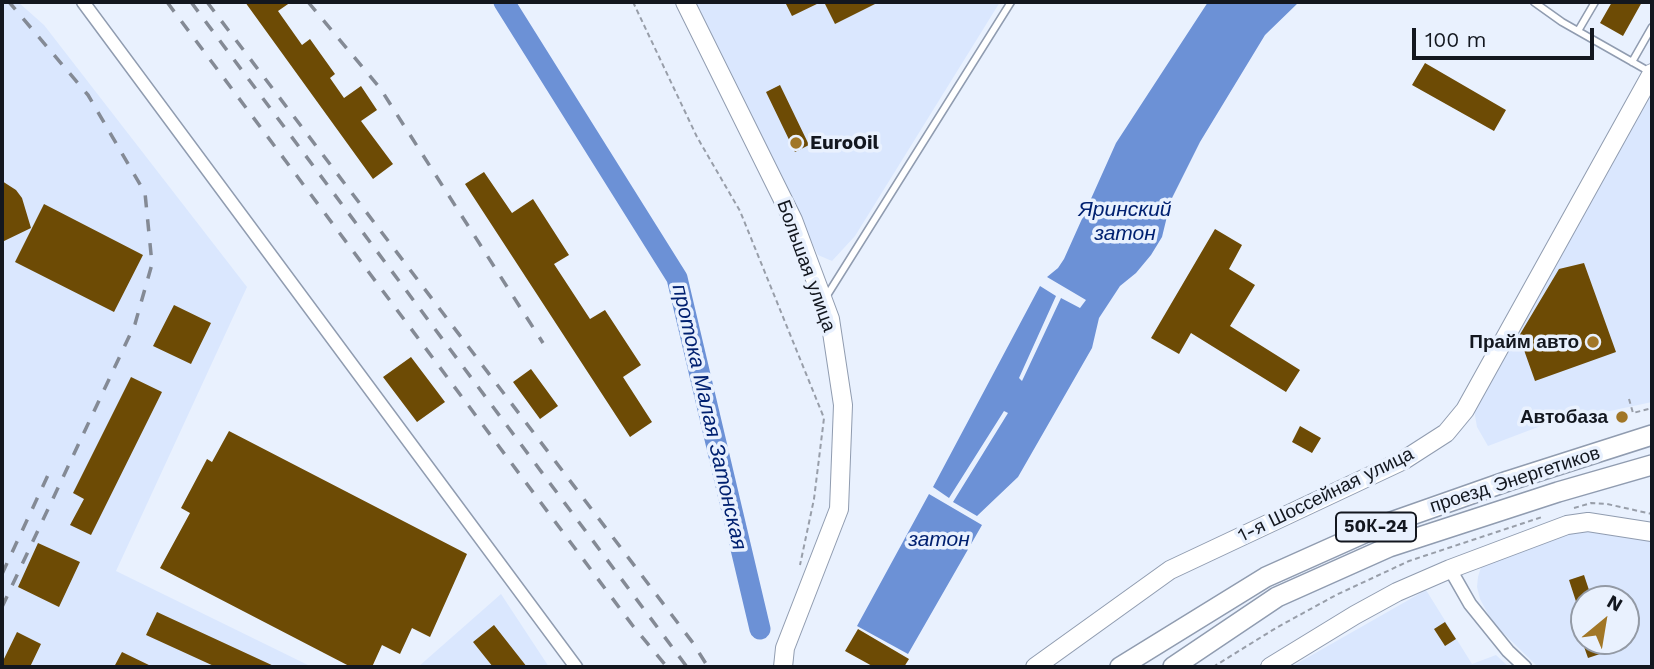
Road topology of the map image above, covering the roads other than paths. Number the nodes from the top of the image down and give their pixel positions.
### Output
1 (83, 2) edge
2 (685, 2) edge
3 (1011, 2) edge
4 (1534, 2) edge
5 (1595, 2) edge
6 (1652, 27) edge
7 (1578, 31) junction
8 (1632, 62) junction
9 (1652, 73) edge
10 (823, 302) junction
11 (1652, 435) edge
12 (1652, 465) edge
13 (1652, 533) edge
14 (1450, 569) junction
15 (576, 667) edge
16 (783, 667) edge
17 (1035, 667) edge
18 (1120, 667) edge
19 (1173, 667) edge
20 (1270, 667) edge
21 (1525, 667) edge

1 - 15 street
2 - 10 main road, Большая улица
3 - 10 lane
4 - 7 lane
5 - 7 lane
6 - 8 lane
7 - 8 lane
8 - 9 lane
9 - 17 main road, 1-я Шоссейная улица
10 - 16 main road, Большая улица
11 - 18 main road, проезд Энергетиков / 50К-24
12 - 19 main road, проезд Энергетиков / 50К-24
13 - 14 main road
14 - 20 main road
14 - 21 street

